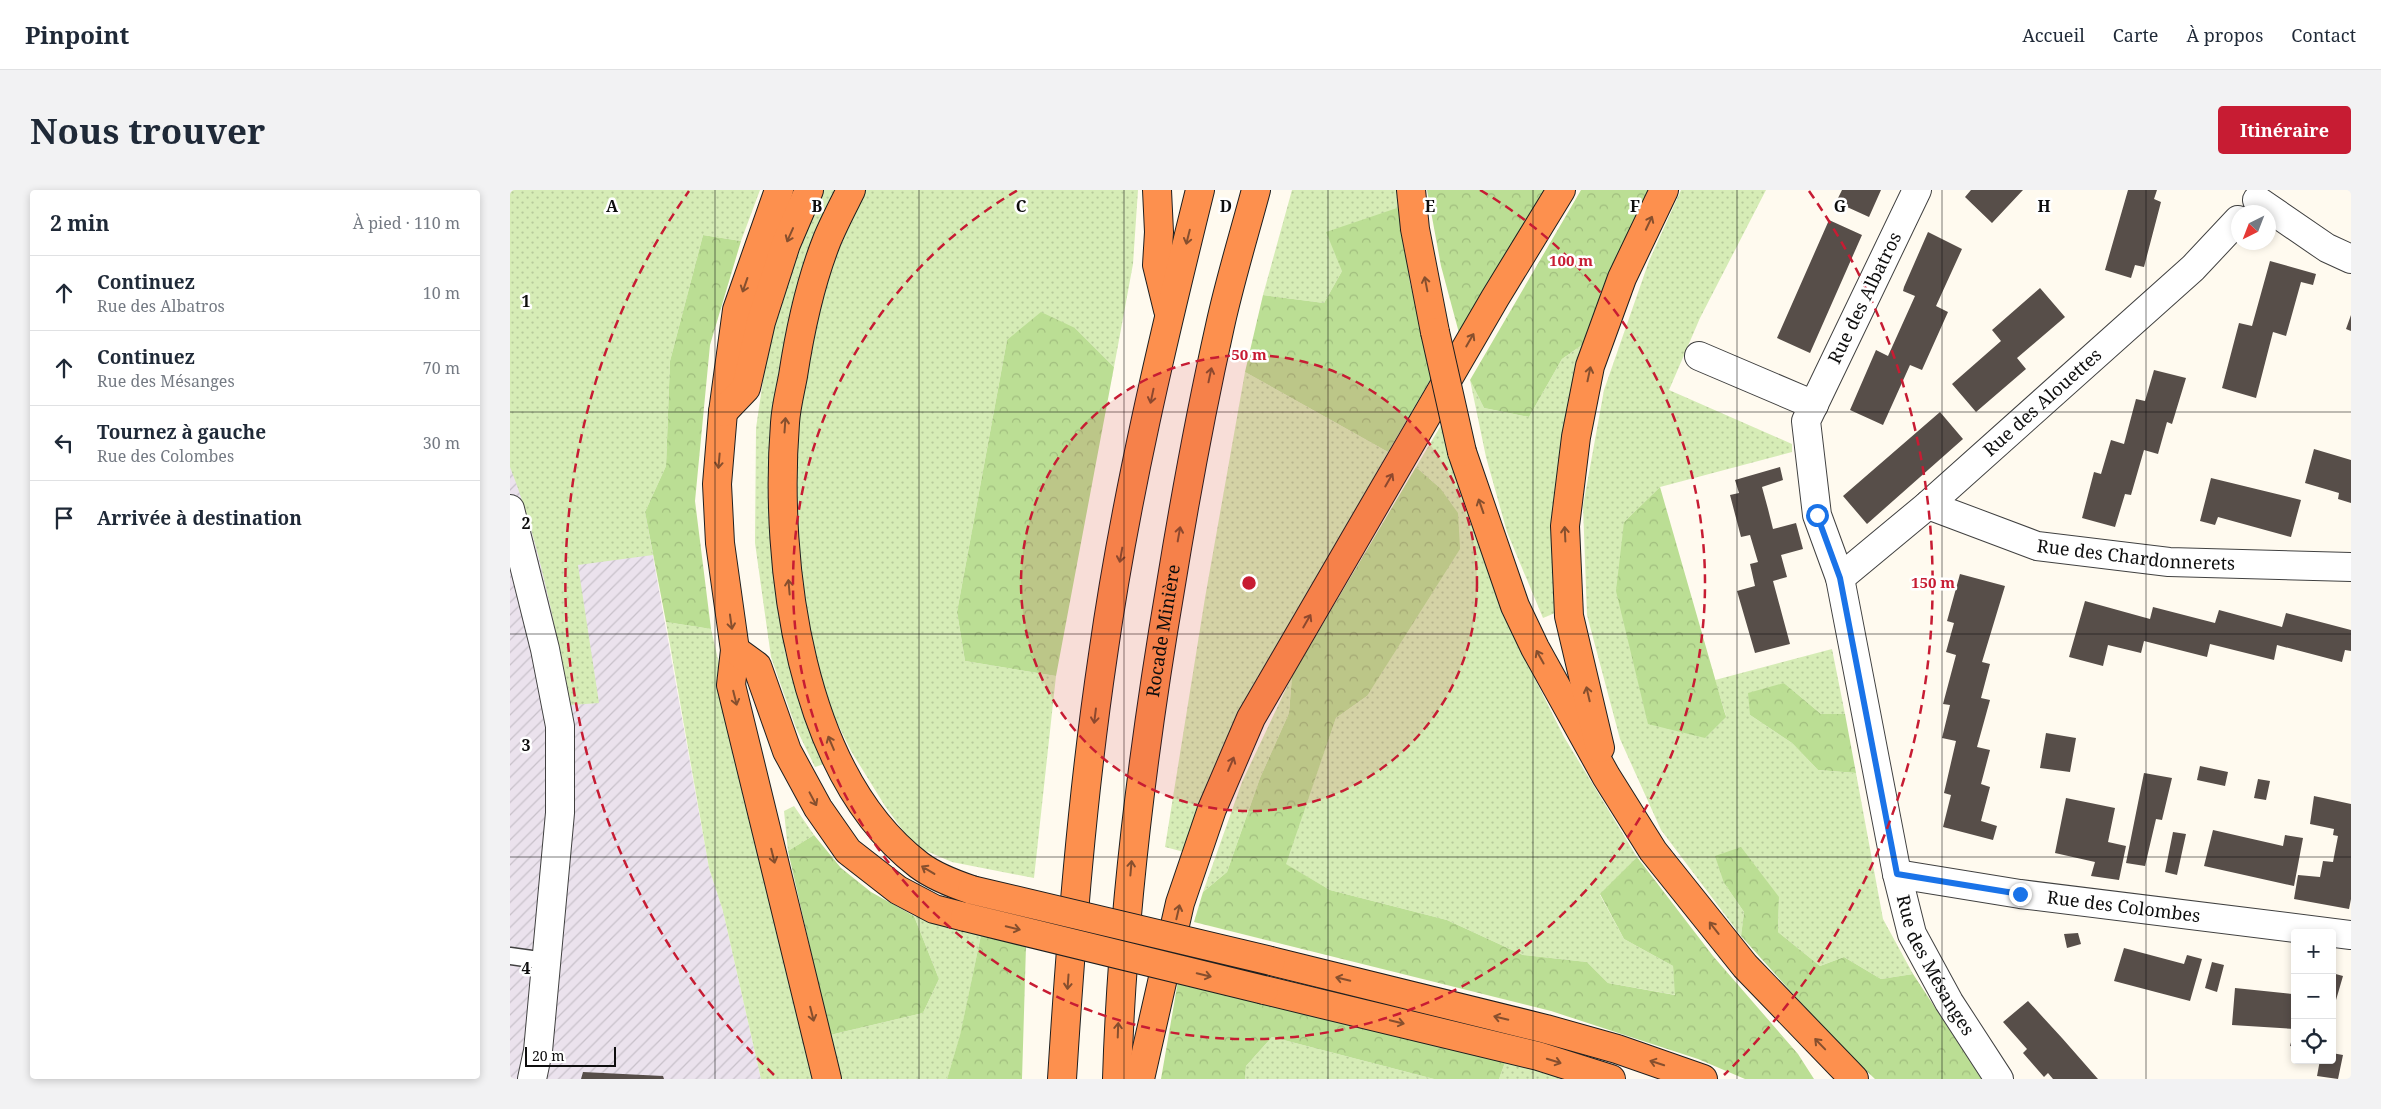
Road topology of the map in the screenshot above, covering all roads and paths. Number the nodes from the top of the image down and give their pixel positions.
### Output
1 (779, 190) edge
2 (810, 190) edge
3 (851, 190) edge
4 (1158, 190) edge
5 (1200, 190) edge
6 (1256, 190) edge
7 (1411, 190) edge
8 (1561, 190) edge
9 (1664, 190) edge
10 (1917, 190) edge
11 (2254, 201) edge
12 (2231, 227) edge
13 (2351, 259) edge
14 (1170, 314) junction
15 (1699, 356) dead end
16 (1814, 405) junction
17 (723, 412) junction
18 (1928, 505) junction
19 (510, 509) edge
20 (2351, 567) edge
21 (1840, 578) junction
22 (736, 650) junction
23 (1606, 776) junction
24 (1897, 874) junction
25 (2351, 935) edge
26 (510, 956) edge
27 (546, 961) junction
28 (532, 1079) edge
29 (827, 1079) edge
30 (1062, 1079) edge
31 (1117, 1079) edge
32 (1140, 1079) edge
33 (1611, 1079) edge
34 (1703, 1079) edge
35 (1854, 1079) edge
36 (1999, 1079) edge

1 -> 17 highway
2 -> 17 highway
34 -> 3 highway, bridge
4 - 14 highway
5 -> 14 highway
31 -> 6 highway, Rocade Minière
23 -> 7 highway, bridge
32 -> 8 highway
23 -> 9 highway
10 - 16 street, Rue des Albatros
11 - 13 street
12 - 18 street, Rue des Alouettes
14 -> 30 highway
15 - 16 street
16 - 21 street, Rue des Albatros
17 -> 22 highway
18 - 20 street, Rue des Chardonnerets
18 - 21 street, Rue des Alouettes
19 - 27 street
21 - 24 street, Rue des Mésanges
22 -> 29 highway
22 -> 33 highway, bridge
35 -> 23 highway
24 - 25 street, Rue des Colombes
24 - 36 street, Rue des Mésanges
26 - 27 lane
27 - 28 street

